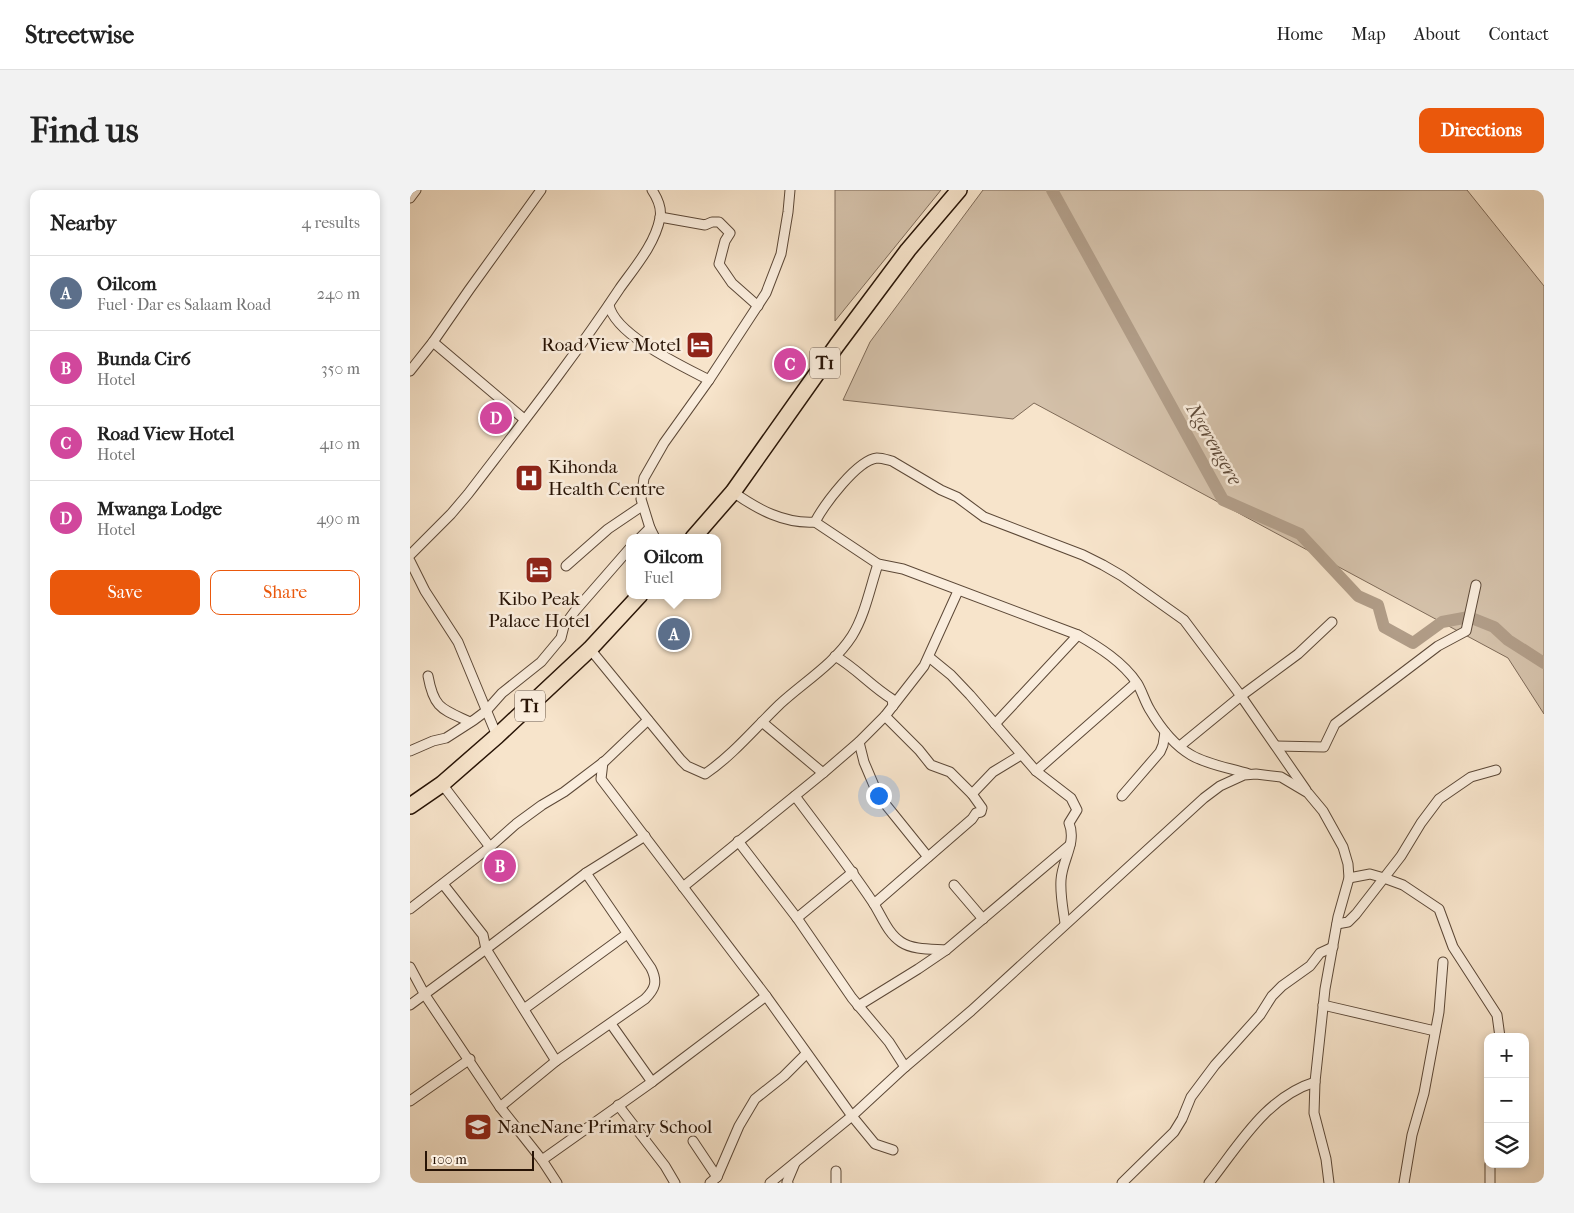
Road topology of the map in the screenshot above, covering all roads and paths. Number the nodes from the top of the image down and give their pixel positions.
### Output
1 (416, 190) edge
2 (541, 190) edge
3 (652, 190) edge
4 (790, 190) edge
5 (959, 190) edge
6 (410, 198) edge
7 (660, 216) junction
8 (609, 305) junction
9 (758, 306) junction
10 (433, 342) junction
11 (410, 370) edge
12 (709, 380) junction
13 (524, 419) junction
14 (733, 492) junction
15 (642, 506) junction
16 (815, 522) junction
17 (650, 528) junction
18 (644, 534) edge
19 (653, 534) edge
20 (696, 534) edge
21 (626, 552) edge
22 (410, 555) edge
23 (410, 562) edge
24 (878, 564) junction
25 (566, 566) dead end
26 (1476, 585) dead end
27 (958, 591) junction
28 (636, 599) edge
29 (1332, 622) dead end
30 (1078, 635) junction
31 (590, 649) junction
32 (835, 656) junction
33 (929, 657) junction
34 (428, 676) dead end
35 (1136, 683) junction
36 (1241, 696) junction
37 (893, 706) junction
38 (486, 711) junction
39 (886, 716) junction
40 (648, 720) junction
41 (470, 722) junction
42 (762, 722) junction
43 (995, 724) junction
44 (1165, 732) junction
45 (497, 736) junction
46 (858, 742) junction
47 (1180, 746) junction
48 (1276, 746) junction
49 (410, 751) edge
50 (1021, 755) junction
51 (603, 762) junction
52 (1496, 770) dead end
53 (1036, 771) junction
54 (823, 773) junction
55 (1250, 774) junction
56 (442, 784) junction
57 (1308, 793) junction
58 (972, 794) junction
59 (795, 796) junction
60 (1122, 796) dead end
61 (410, 806) edge
62 (644, 836) junction
63 (738, 842) junction
64 (1070, 845) junction
65 (490, 847) junction
66 (928, 857) junction
67 (852, 872) junction
68 (586, 873) junction
69 (1349, 878) junction
70 (1384, 878) junction
71 (443, 884) junction
72 (954, 885) dead end
73 (683, 887) junction
74 (874, 904) junction
75 (410, 909) edge
76 (797, 918) junction
77 (983, 919) junction
78 (1066, 923) junction
79 (1337, 924) junction
80 (627, 934) junction
81 (1333, 947) junction
82 (486, 949) junction
83 (946, 950) junction
84 (1443, 962) dead end
85 (410, 967) edge
86 (425, 994) junction
87 (766, 996) junction
88 (410, 1005) edge
89 (1323, 1005) junction
90 (858, 1006) junction
91 (524, 1009) junction
92 (611, 1024) junction
93 (1436, 1031) junction
94 (1499, 1033) edge
95 (806, 1054) junction
96 (470, 1060) junction
97 (556, 1061) junction
98 (905, 1067) junction
99 (652, 1082) junction
100 (1315, 1082) junction
101 (410, 1101) edge
102 (618, 1105) junction
103 (500, 1107) junction
104 (852, 1116) junction
105 (693, 1141) dead end
106 (893, 1150) dead end
107 (542, 1160) junction
108 (796, 1161) junction
109 (1490, 1168) edge
110 (836, 1171) dead end
111 (714, 1180) edge
112 (557, 1183) edge
113 (675, 1183) edge
114 (770, 1183) edge
115 (788, 1183) edge
116 (836, 1183) edge
117 (1122, 1183) edge
118 (1209, 1183) edge
119 (1329, 1183) edge
120 (1404, 1183) edge
121 (1490, 1183) edge

1 - 6 street
2 - 10 street
3 - 7 street
4 - 9 street
5 - 14 highway, T1
7 - 8 street
7 - 9 street
8 - 12 street
8 - 13 street
9 - 12 street
10 - 11 street
10 - 13 street
12 - 15 street
13 - 22 street
14 - 16 street
14 - 20 highway, T1
15 - 17 street
15 - 25 street
16 - 24 street
16 - 36 street
17 - 18 street
17 - 19 street
21 - 38 street
23 - 38 street
24 - 27 street
24 - 32 street
26 - 48 street
27 - 30 street
27 - 33 street
28 - 31 highway, T1
29 - 36 street
30 - 35 street
30 - 43 street
31 - 40 street
31 - 45 highway, T1
32 - 37 street
32 - 42 street
33 - 37 street
33 - 43 street
34 - 41 street
35 - 44 street
35 - 53 street
36 - 47 street
36 - 48 street
37 - 39 street
38 - 41 street
38 - 45 street
39 - 46 street
39 - 58 street
40 - 42 street
40 - 51 street
41 - 49 street
42 - 54 street
43 - 50 street
44 - 47 street
44 - 60 street
45 - 56 highway, T1
46 - 54 street
46 - 66 street
47 - 55 street
48 - 57 street
50 - 53 street
50 - 58 street
51 - 62 street
51 - 65 street
52 - 70 street
53 - 64 street
54 - 59 street
55 - 57 street
55 - 78 street
56 - 61 highway, T1
56 - 65 street
57 - 69 street
58 - 66 street
59 - 63 street
59 - 67 street
62 - 68 street
62 - 73 street
63 - 73 street
63 - 76 street
64 - 77 street
64 - 78 street
65 - 71 street
66 - 74 street
67 - 74 street
67 - 76 street
68 - 80 street
68 - 82 street
69 - 70 street
69 - 79 street
70 - 79 street
70 - 94 street
71 - 75 street
71 - 82 street
72 - 77 street
73 - 87 street
74 - 83 street
76 - 90 street
77 - 83 street
78 - 98 street
79 - 81 street
80 - 91 street
80 - 92 street
81 - 89 street
81 - 117 street
82 - 86 street
82 - 91 street
83 - 90 street
84 - 93 street
85 - 86 street
86 - 88 street
86 - 96 street
87 - 95 street
87 - 99 street
89 - 93 street
89 - 100 street
90 - 98 street
91 - 97 street
92 - 97 street
92 - 99 street
93 - 120 street
95 - 104 street
95 - 111 street
96 - 101 street
96 - 103 street
97 - 103 street
98 - 104 street
99 - 102 street
100 - 118 street
100 - 119 street
102 - 107 street
102 - 113 street
103 - 107 street
104 - 106 street
104 - 108 street
105 - 111 street
107 - 112 street
108 - 114 street
108 - 115 street
109 - 121 street
110 - 116 street

